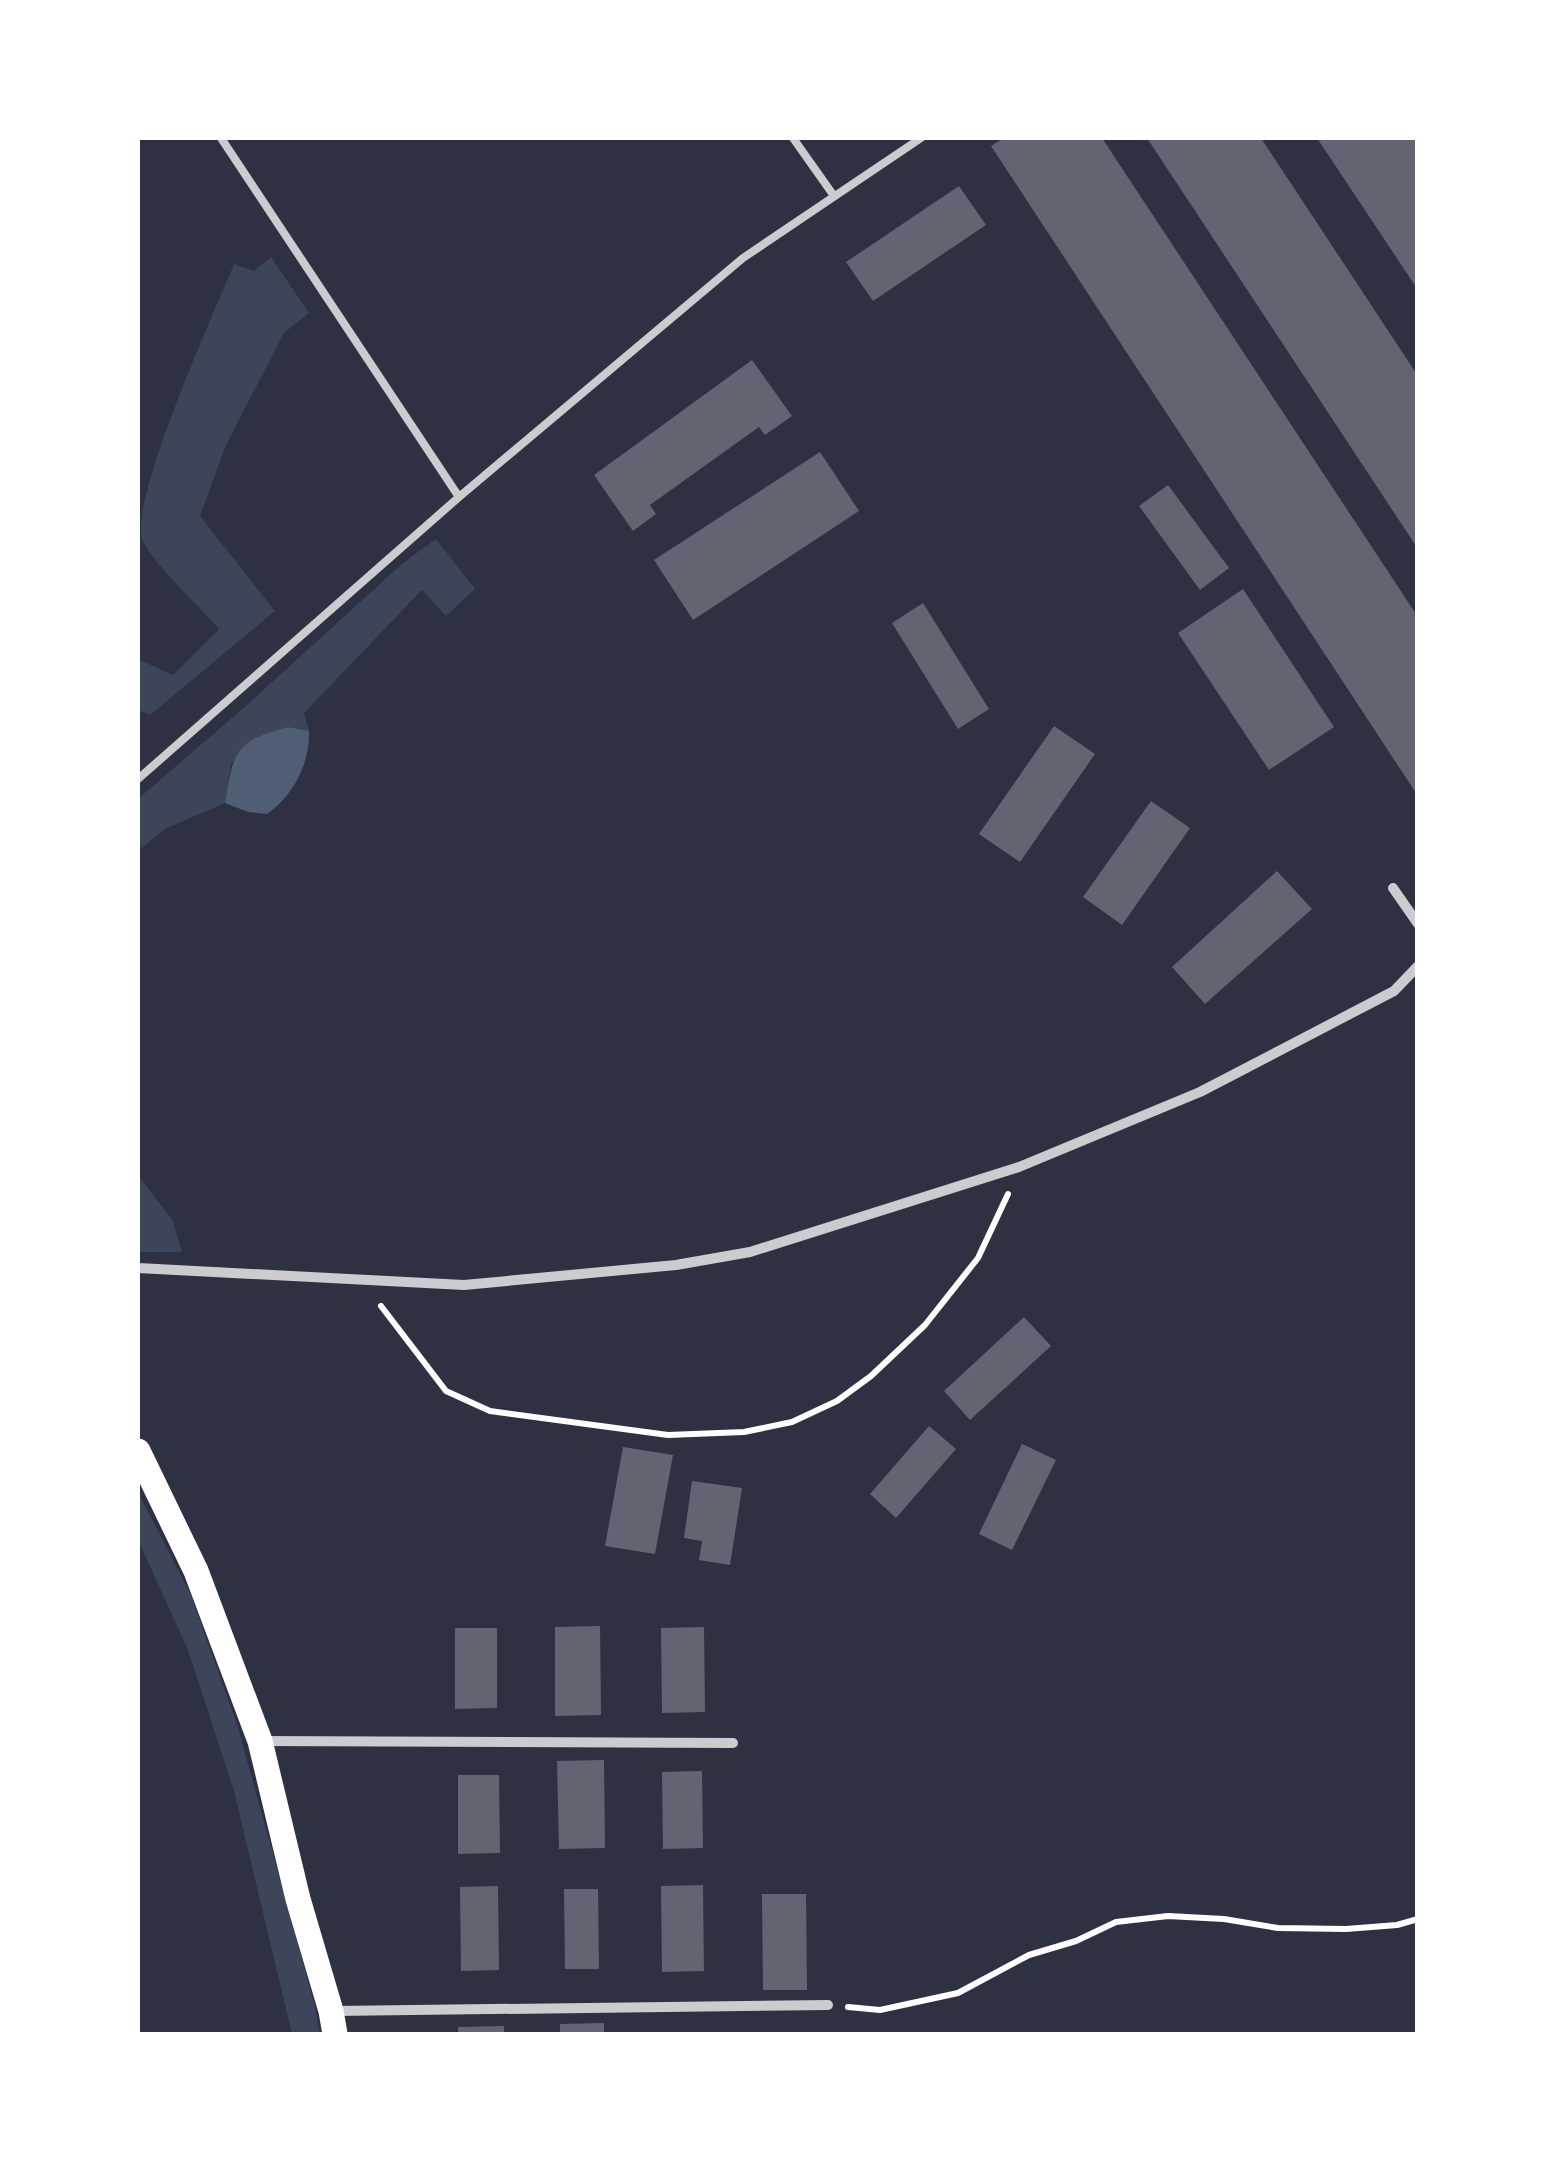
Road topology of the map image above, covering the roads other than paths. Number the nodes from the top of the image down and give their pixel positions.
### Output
1 (221, 138) edge
2 (794, 138) edge
3 (921, 138) edge
4 (834, 196) junction
5 (459, 497) junction
6 (138, 779) edge
7 (1394, 888) dead end
8 (1418, 924) edge
9 (1418, 966) edge
10 (138, 1268) edge
11 (138, 1451) edge
12 (260, 1741) junction
13 (733, 1742) dead end
14 (828, 2004) road end
15 (333, 2022) edge

1 - 5 lane
2 - 4 lane
3 - 4 lane
4 - 5 lane
5 - 6 lane
7 - 8 street
9 - 10 street
11 - 12 main road
12 - 13 street
12 - 15 main road
14 - 15 street

